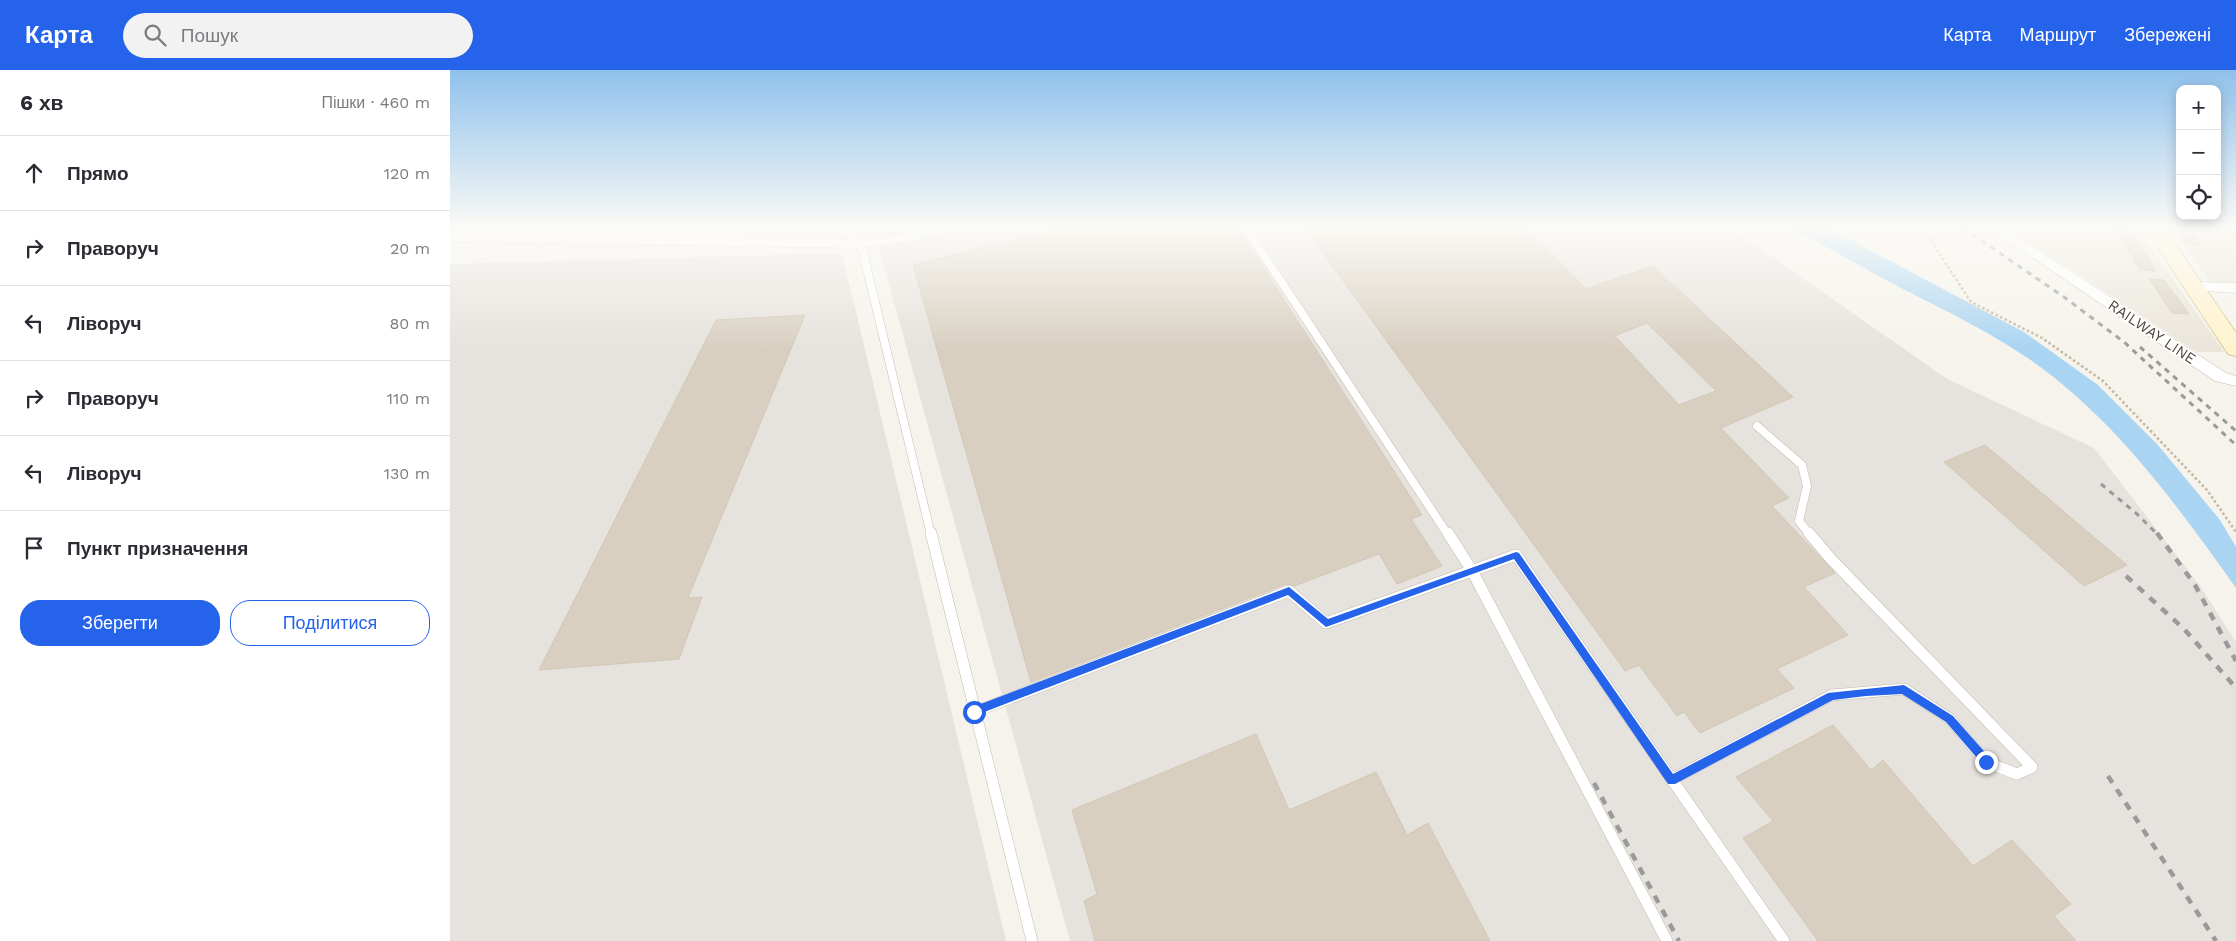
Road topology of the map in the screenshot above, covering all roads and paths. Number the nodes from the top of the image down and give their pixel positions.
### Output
1 (867, 269) edge
2 (1273, 269) edge
3 (1949, 269) edge
4 (2057, 269) edge
5 (2182, 269) edge
6 (2196, 287) junction
7 (2236, 288) edge
8 (2236, 349) edge
9 (2236, 381) edge
10 (1757, 426) dead end
11 (2236, 532) edge
12 (1471, 569) junction
13 (974, 712) junction
14 (1671, 780) junction
15 (1032, 941) edge
16 (1667, 941) edge
17 (1784, 941) edge

1 - 13 lane
2 - 12 lane
3 - 11 path
4 - 9 street, RAILWAY LINE
5 - 6 street
6 - 7 street
6 - 8 street
10 - 14 lane
12 - 13 lane
12 - 14 lane
12 - 16 lane
13 - 15 lane
14 - 17 lane

